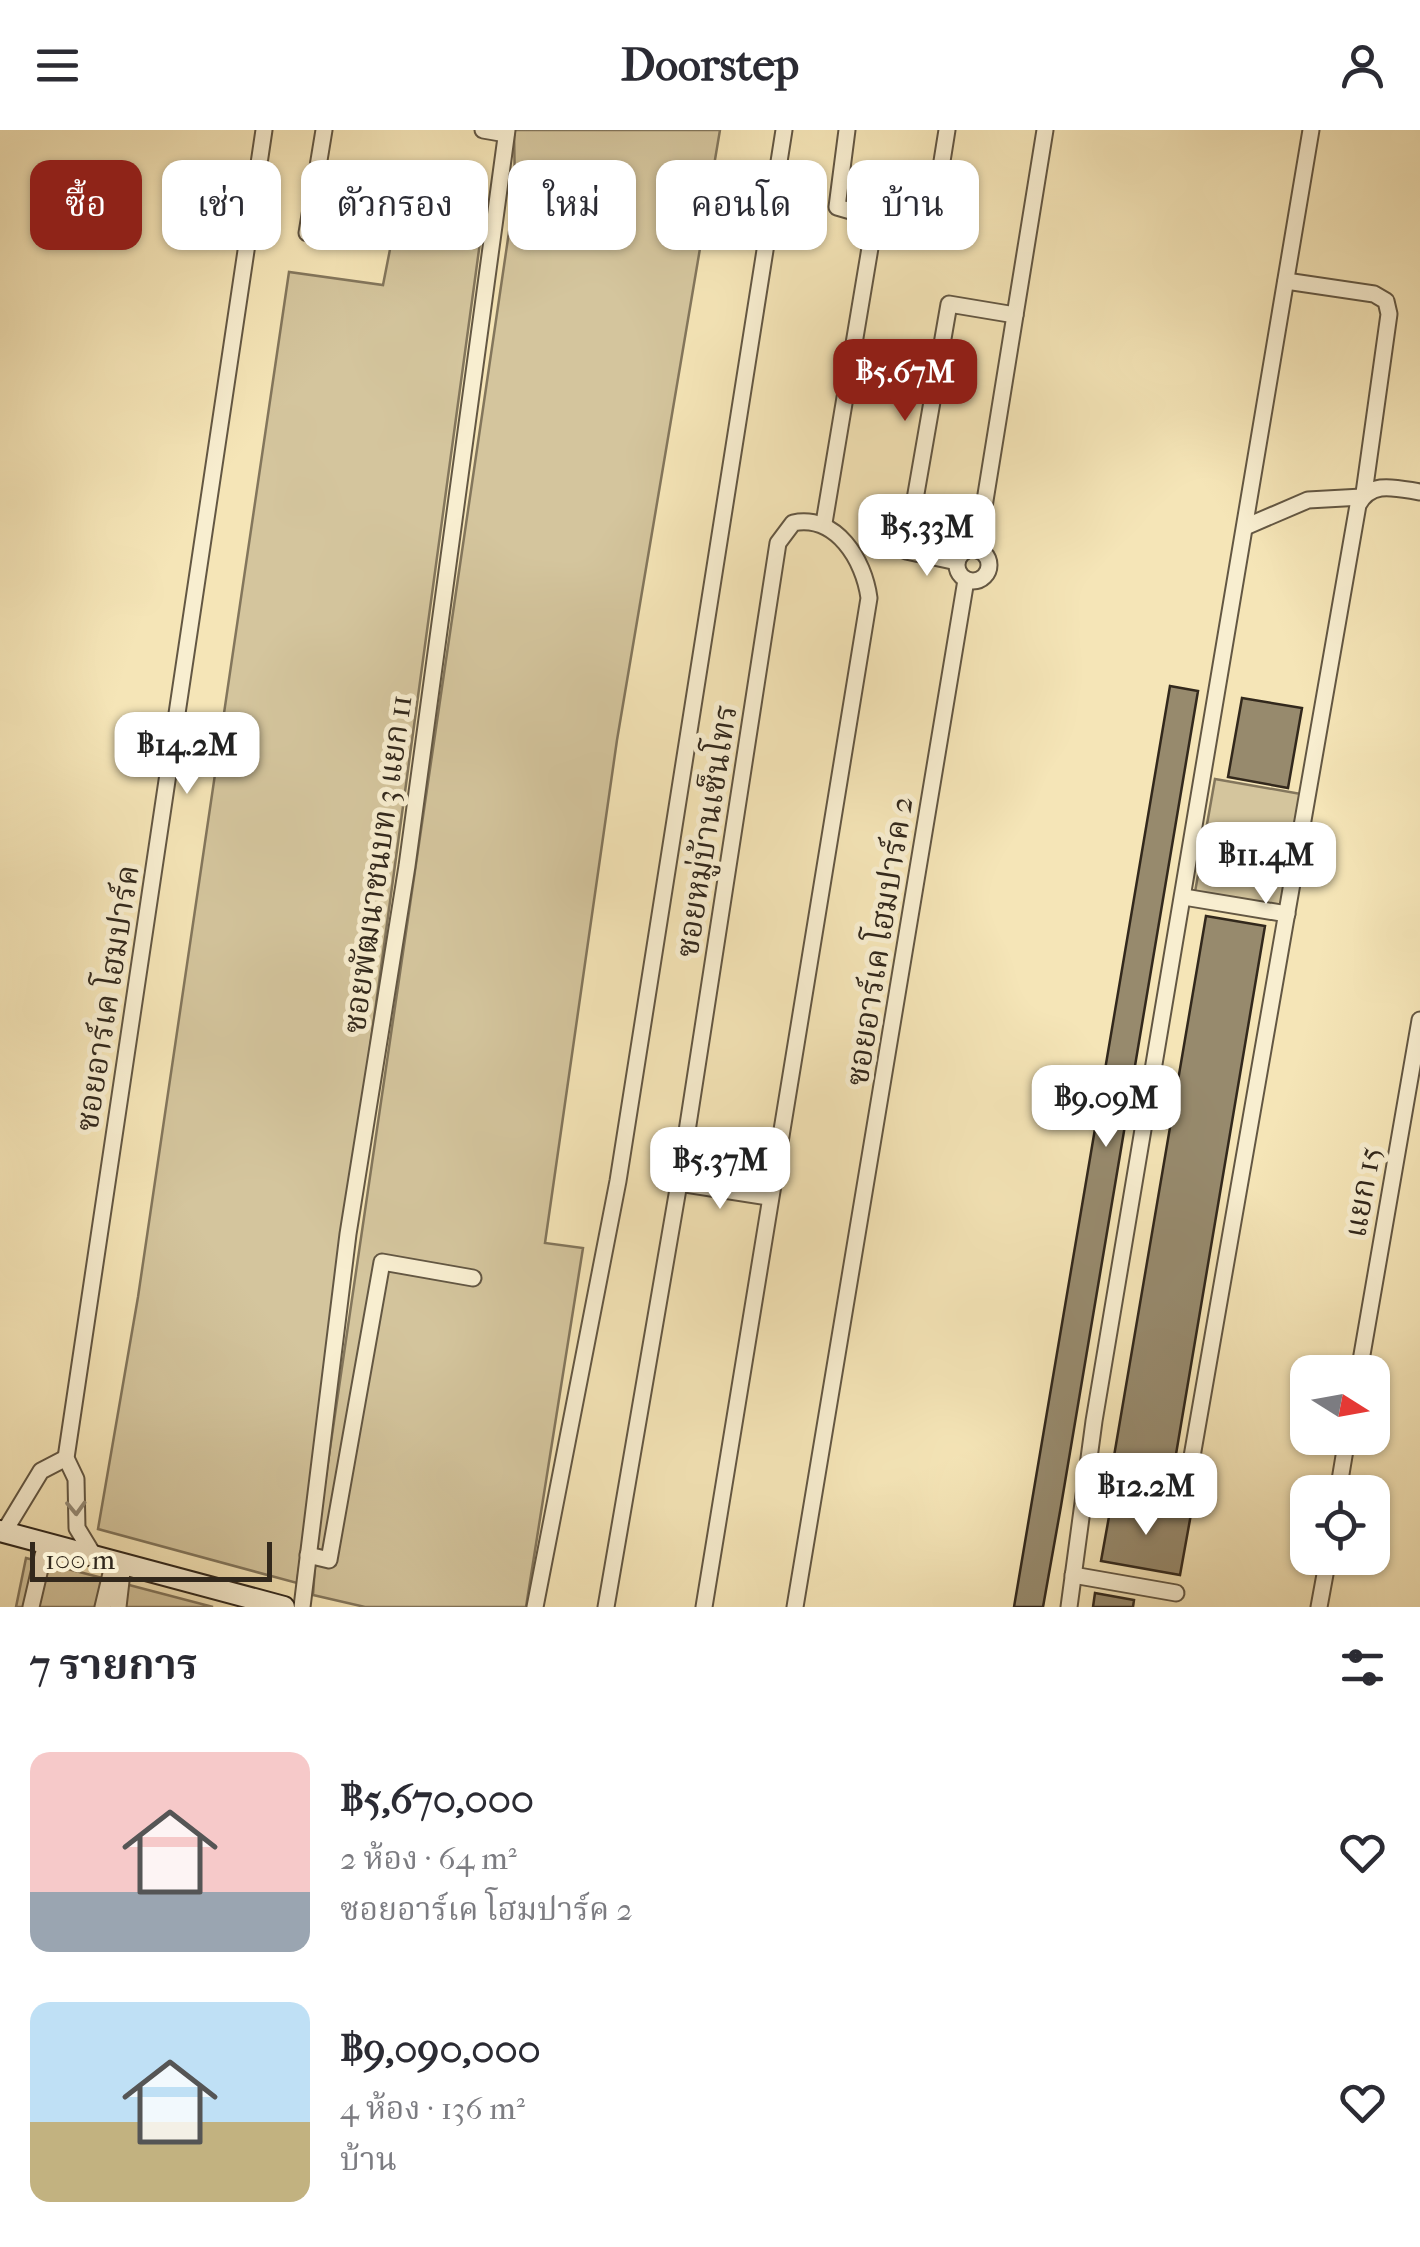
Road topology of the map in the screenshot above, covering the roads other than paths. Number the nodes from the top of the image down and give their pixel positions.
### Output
1 (264, 130) edge
2 (324, 130) edge
3 (483, 130) edge
4 (784, 130) edge
5 (847, 130) edge
6 (947, 130) edge
7 (1046, 130) edge
8 (1311, 130) edge
9 (506, 132) edge
10 (320, 160) edge
11 (942, 160) edge
12 (847, 210) edge
13 (870, 250) edge
14 (1286, 281) junction
15 (1016, 315) junction
16 (1420, 492) edge
17 (1363, 495) junction
18 (824, 523) junction
19 (1245, 527) junction
20 (977, 550) junction
21 (957, 562) junction
22 (966, 580) junction
23 (1184, 897) junction
24 (1287, 914) junction
25 (1420, 1020) edge
26 (679, 1183) junction
27 (768, 1198) junction
28 (473, 1278) dead end
29 (1362, 1355) edge
30 (66, 1458) junction
31 (1087, 1480) junction
32 (2, 1532) edge
33 (46, 1543) junction
34 (308, 1556) junction
35 (110, 1560) junction
36 (1074, 1575) junction
37 (1325, 1575) edge
38 (1176, 1593) dead end
39 (232, 1600) edge
40 (31, 1607) edge
41 (103, 1607) edge
42 (118, 1607) edge
43 (284, 1607) edge
44 (302, 1607) edge
45 (535, 1607) edge
46 (606, 1607) edge
47 (704, 1607) edge
48 (795, 1607) edge
49 (1070, 1607) edge
50 (1319, 1607) edge

1 - 30 street, ซอยอาร์เค โฮมปาร์ค
2 - 10 street
3 - 9 street
4 - 45 street
5 - 12 street
6 - 11 street
7 - 15 street, ซอยอาร์เค โฮมปาร์ค 2
8 - 14 street
9 - 34 street, ซอยพัฒนาชนบท 3 แยก 11
13 - 18 street
14 - 17 street
14 - 19 street
15 - 20 street, ซอยอาร์เค โฮมปาร์ค 2
15 - 21 street
16 - 17 street
17 - 19 street
17 - 24 street
18 - 26 street, ซอยหมู่บ้านเซ็นโทร
18 - 27 street
19 - 23 street
20 - 21 street
20 - 22 street, ซอยอาร์เค โฮมปาร์ค 2
21 - 22 street
22 - 48 street, ซอยอาร์เค โฮมปาร์ค 2
23 - 24 street
23 - 31 street
24 - 31 street
25 - 29 street, แยก 15
26 - 27 street
26 - 46 street, ซอยหมู่บ้านเซ็นโทร
27 - 47 street
28 - 34 street
30 - 32 street
30 -> 35 street, ซอยอาร์เค โฮมปาร์ค
31 - 36 street
32 - 33 street
33 - 35 street
33 - 40 street
34 - 44 street, ซอยพัฒนาชนบท 3 แยก 11
35 - 39 street
35 - 41 street
35 - 42 street
36 - 38 street
36 - 49 street
37 - 50 street
39 - 43 street

